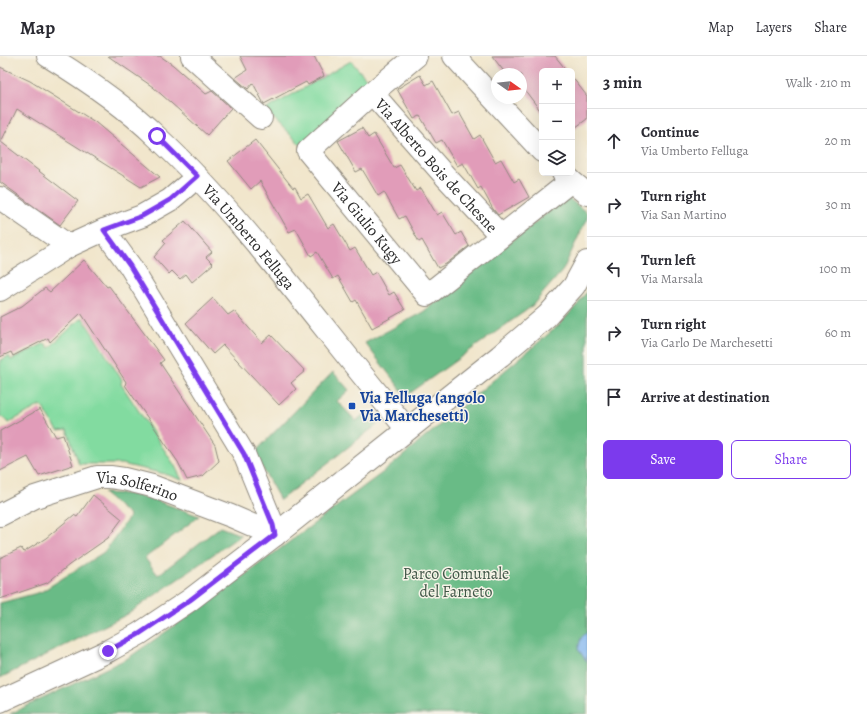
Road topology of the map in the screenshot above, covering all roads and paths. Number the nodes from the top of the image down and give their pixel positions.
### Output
1 (48, 56) edge
2 (192, 56) edge
3 (416, 56) edge
4 (454, 56) edge
5 (372, 93) junction
6 (262, 118) dead end
7 (539, 147) edge
8 (197, 176) junction
9 (574, 183) edge
10 (0, 198) edge
11 (104, 230) junction
12 (502, 236) junction
13 (69, 246) junction
14 (587, 262) edge
15 (0, 290) edge
16 (407, 429) junction
17 (0, 515) edge
18 (275, 535) junction
19 (0, 701) edge

1 - 8 street, Via Umberto Felluga
2 - 6 street
3 - 5 street
4 - 7 street
5 - 12 street, Via Alberto Bois de Chesne
5 - 12 street, Via Giulio Kugy
8 - 11 street
8 - 16 street, Via Umberto Felluga
9 - 12 street
10 - 13 street
11 - 13 street
11 - 18 street
13 - 15 street
14 - 16 street
16 - 18 street
17 - 18 street, Via Solferino
18 - 19 street

